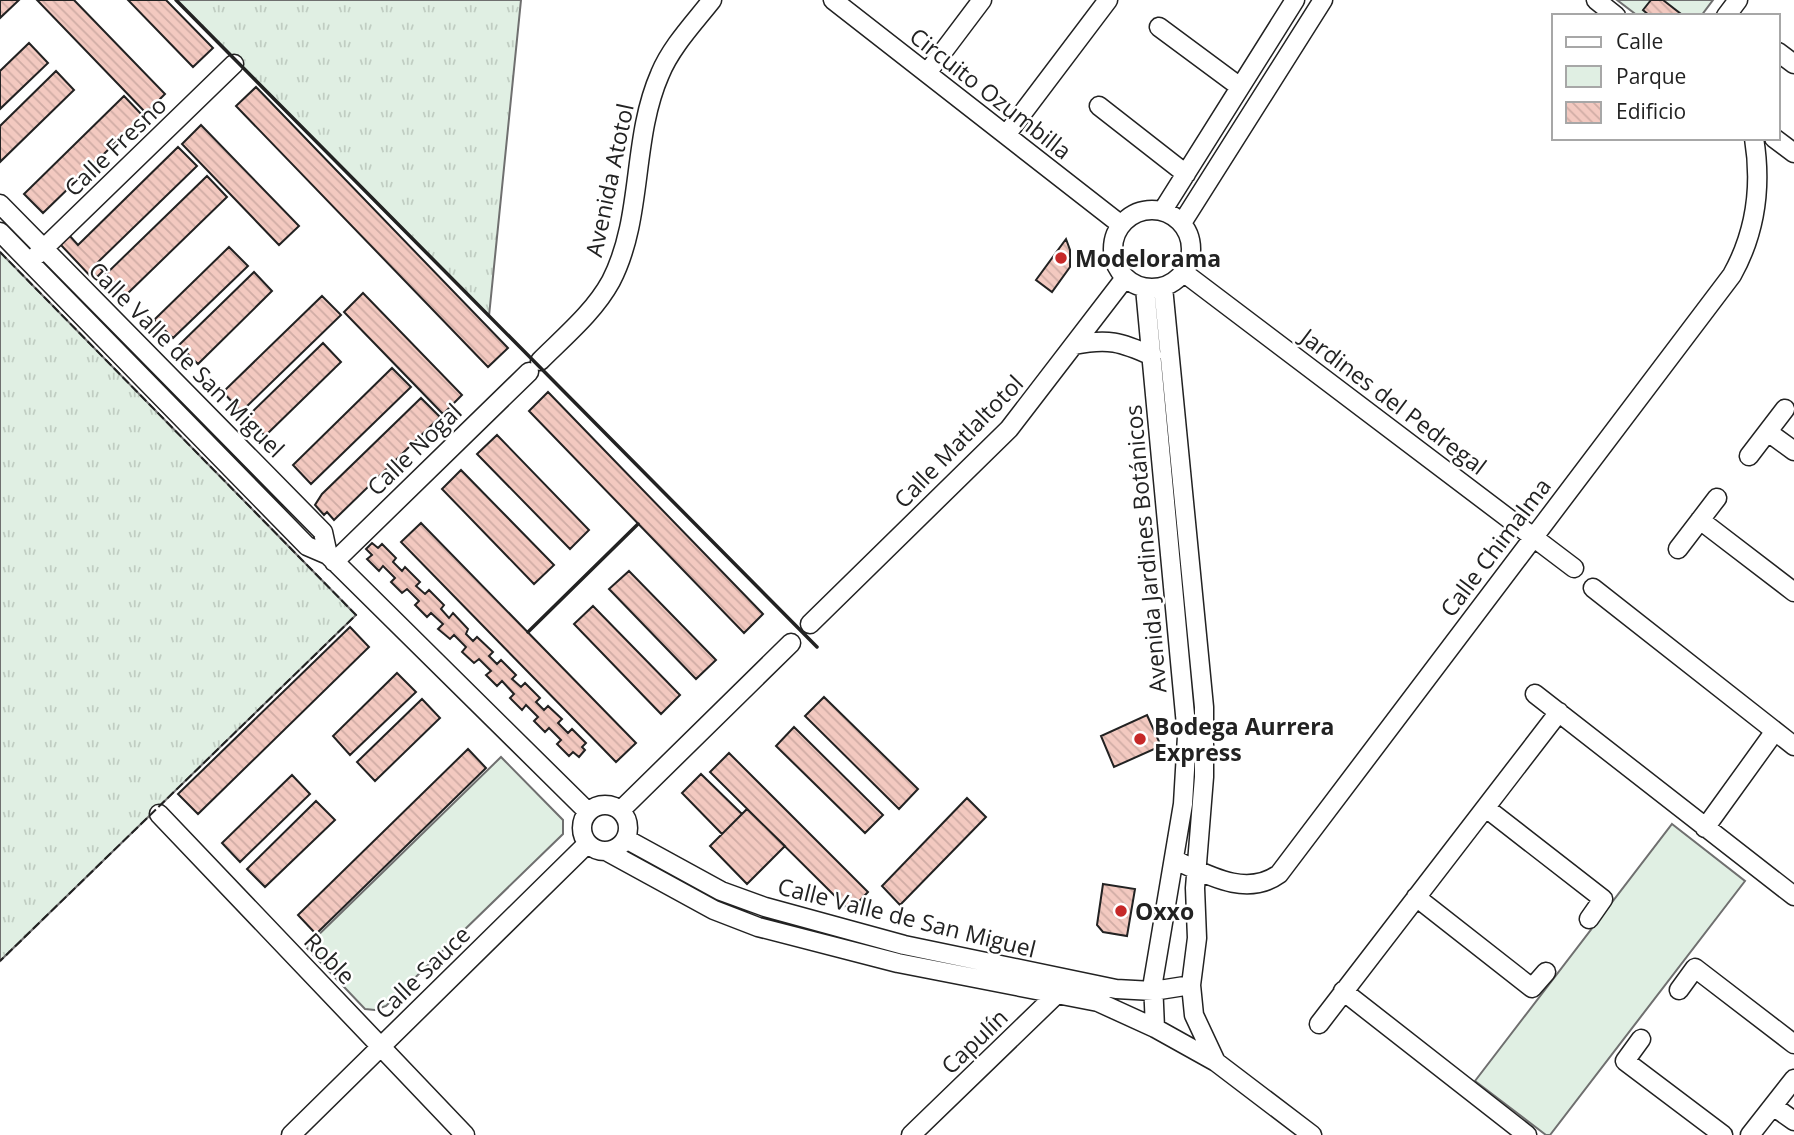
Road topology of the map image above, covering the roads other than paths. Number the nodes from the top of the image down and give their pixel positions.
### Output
1 (712, 0) edge
2 (982, 0) edge
3 (1108, 0) edge
4 (1323, 0) edge
5 (1596, 0) edge
6 (1291, 1) edge
7 (845, 4) edge
8 (1614, 14) edge
9 (1159, 27) dead end
10 (234, 64) dead end
11 (927, 74) junction
12 (1240, 87) junction
13 (1098, 106) dead end
14 (1006, 135) junction
15 (1754, 140) edge
16 (1777, 140) edge
17 (1794, 153) edge
18 (1186, 174) junction
19 (0, 204) edge
20 (1163, 210) junction
21 (1182, 223) junction
22 (1120, 224) junction
23 (0, 232) edge
24 (44, 249) junction
25 (30, 263) junction
26 (1183, 272) junction
27 (1125, 278) junction
28 (1154, 287) junction
29 (1074, 345) junction
30 (1152, 356) junction
31 (535, 367) joint
32 (1785, 410) dead end
33 (1768, 432) junction
34 (1794, 452) edge
35 (1749, 456) dead end
36 (1717, 498) dead end
37 (1700, 520) junction
38 (1533, 537) junction
39 (1678, 549) dead end
40 (331, 558) junction
41 (1574, 568) dead end
42 (1592, 588) dead end
43 (1794, 592) edge
44 (810, 624) dead end
45 (791, 643) dead end
46 (1535, 694) dead end
47 (1559, 712) junction
48 (1775, 731) junction
49 (1794, 746) edge
50 (1486, 808) junction
51 (621, 810) junction
52 (587, 811) junction
53 (159, 814) dead end
54 (1704, 828) junction
55 (626, 839) junction
56 (587, 844) junction
57 (608, 852) junction
58 (1175, 860) junction
59 (1197, 869) junction
60 (1794, 896) edge
61 (1416, 897) junction
62 (1168, 899) junction
63 (1195, 909) junction
64 (1589, 919) dead end
65 (1546, 972) dead end
66 (1070, 981) junction
67 (1191, 985) junction
68 (1679, 990) dead end
69 (1153, 991) junction
70 (1343, 991) junction
71 (1056, 995) junction
72 (1319, 1024) dead end
73 (1155, 1028) junction
74 (1641, 1039) dead end
75 (1794, 1044) edge
76 (381, 1046) junction
77 (1216, 1062) junction
78 (1794, 1079) edge
79 (1773, 1106) junction
80 (1794, 1121) edge
81 (291, 1135) edge
82 (466, 1135) edge
83 (911, 1135) edge
84 (1312, 1135) edge
85 (1527, 1135) edge
86 (1723, 1135) edge
87 (1750, 1135) edge

1 - 31 street, Avenida Atotol
2 - 11 street
3 - 14 street
4 - 21 street
5 - 8 street
6 - 12 street
7 - 11 street, Circuito Ozumbilla
9 - 12 street
10 - 24 street, Calle Fresno
11 - 14 street, Circuito Ozumbilla
12 - 18 street
13 - 18 street
14 - 22 street, Circuito Ozumbilla
15 - 38 street, Calle Chimalma
16 - 17 street
18 - 20 street
19 - 24 street, Calle Valle de San Miguel
20 - 21 street
20 - 22 street
21 - 26 street
22 - 27 street
23 - 25 street, Calle Valle de San Miguel
24 - 25 street, Calle Fresno
24 - 40 street, Calle Valle de San Miguel
25 - 40 street, Calle Valle de San Miguel
26 - 28 street
26 - 38 street, Jardines del Pedregal
27 - 28 street
27 - 29 street, Calle Matlaltotol
28 - 30 street, Avenida Jardines Botánicos
28 - 59 street, Avenida Jardines Botánicos
29 - 30 street
29 - 44 street, Calle Matlaltotol
30 - 58 street, Avenida Jardines Botánicos
31 - 40 street, Calle Nogal
32 - 33 street
33 - 34 street
33 - 35 street
36 - 37 street
37 - 39 street
37 - 43 street
38 - 41 street, Jardines del Pedregal
38 - 59 street, Calle Chimalma
40 - 52 street, Calle Valle de San Miguel
42 - 48 street
45 - 51 street
46 - 47 street
47 - 50 street
47 - 54 street
48 - 49 street
48 - 54 street
50 - 61 street
50 - 64 street
51 - 52 street
51 - 55 street
52 - 56 street
53 - 76 street, Roble
54 - 60 street
55 - 57 street
55 - 66 street, Calle Valle de San Miguel
56 - 57 street
56 - 76 street, Calle Sauce
57 - 71 street, Calle Valle de San Miguel
58 - 59 street, Calle Chimalma
58 - 62 street, Avenida Jardines Botánicos
59 - 63 street, Avenida Jardines Botánicos
61 - 65 street
61 - 70 street
62 - 63 street
62 - 69 street, Avenida Jardines Botánicos
63 - 67 street, Avenida Jardines Botánicos
66 - 69 street, Calle Valle de San Miguel
66 - 71 street, Capulín
67 - 69 street, Calle Valle de San Miguel
67 - 77 street, Avenida Jardines Botánicos
68 - 75 street
69 - 73 street, Avenida Jardines Botánicos
70 - 72 street
70 - 85 street
71 - 73 street, Calle Valle de San Miguel
71 - 83 street, Capulín
73 - 77 street, Avenida Jardines Botánicos
74 - 86 street
76 - 81 street, Calle Sauce
76 - 82 street, Roble
77 - 84 street, Avenida Jardines Botánicos
78 - 79 street
79 - 80 street
79 - 87 street

